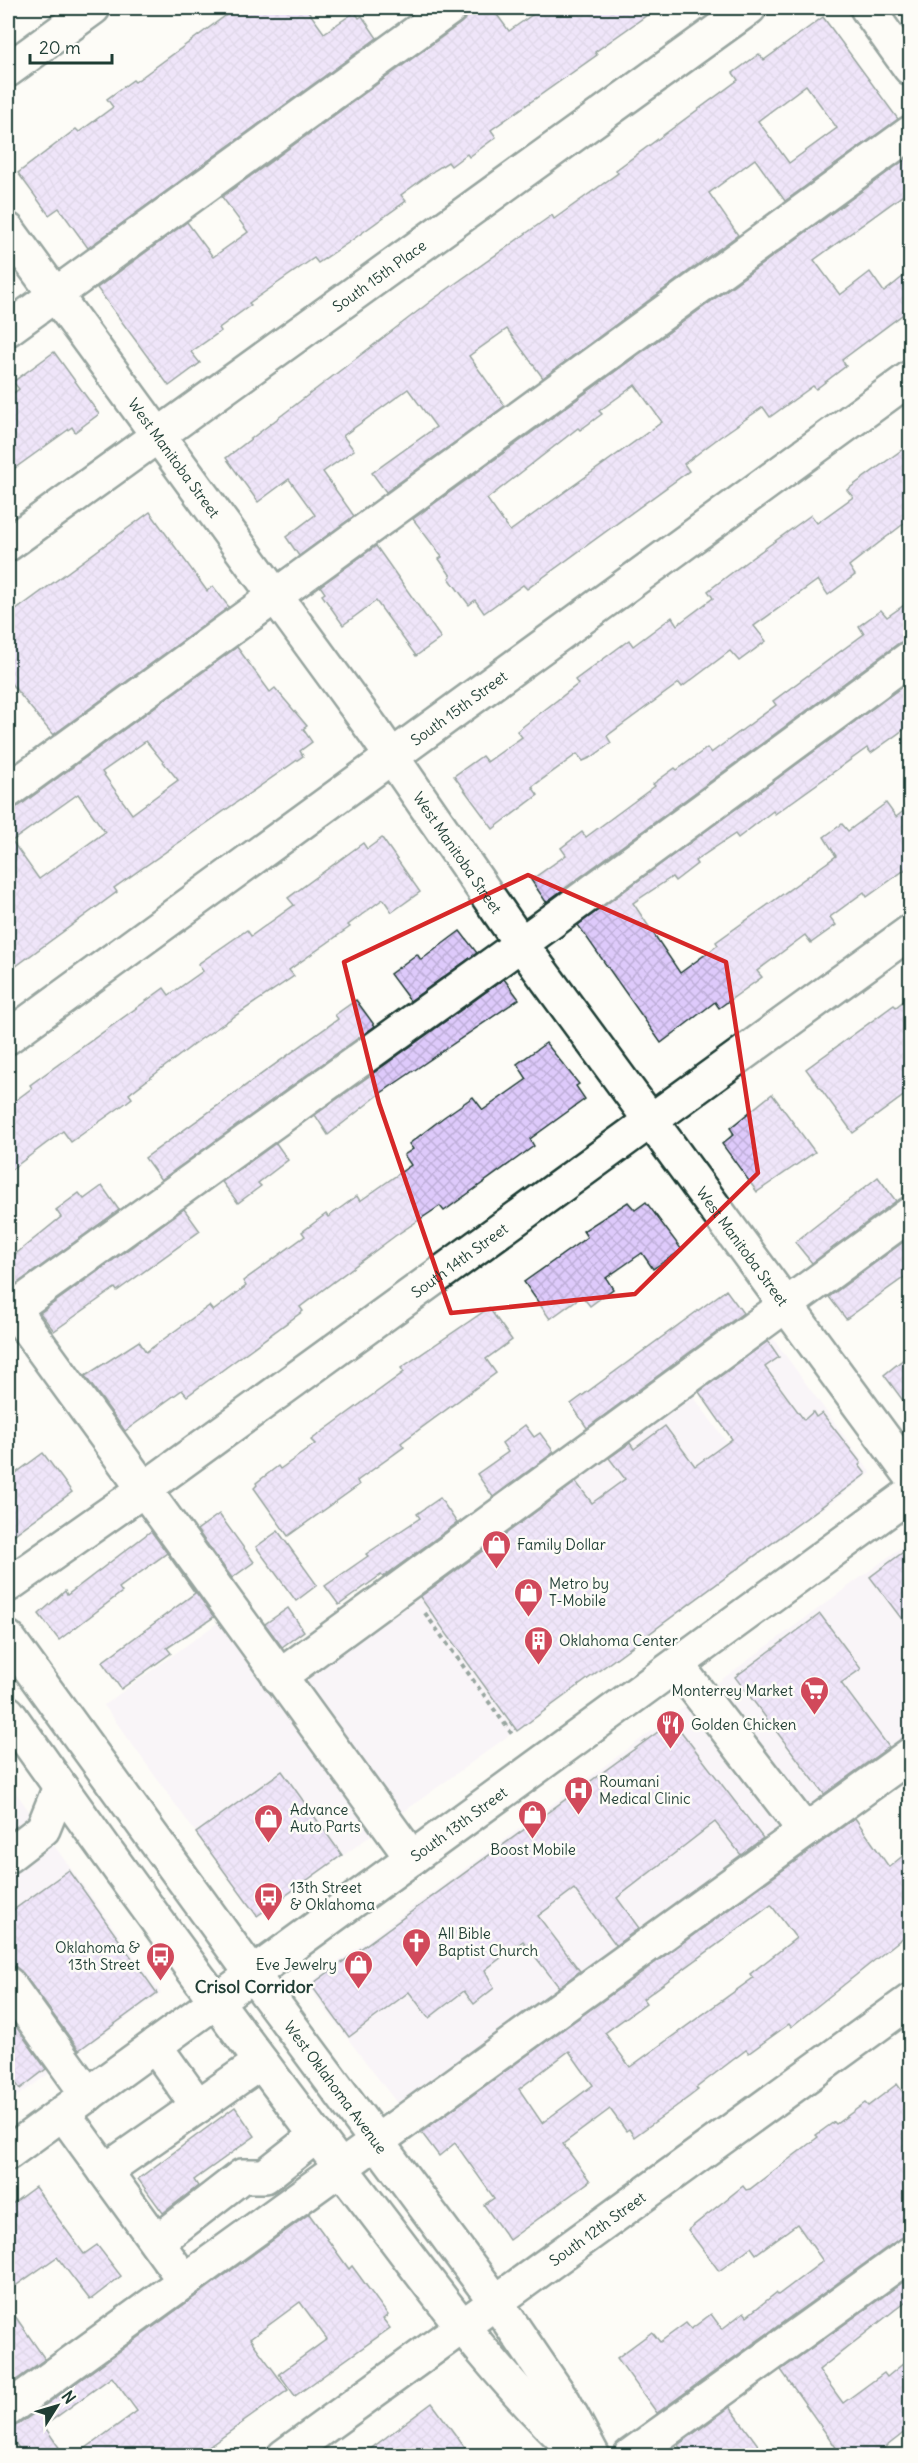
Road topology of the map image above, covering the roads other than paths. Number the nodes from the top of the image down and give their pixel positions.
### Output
1 (93, 8) edge
2 (450, 8) edge
3 (749, 8) edge
4 (867, 8) edge
5 (910, 68) edge
6 (8, 69) edge
7 (910, 133) edge
8 (8, 230) edge
9 (54, 295) junction
10 (8, 329) edge
11 (910, 378) edge
12 (158, 435) junction
13 (8, 544) edge
14 (277, 597) junction
15 (910, 658) edge
16 (391, 756) junction
17 (8, 791) edge
18 (910, 932) edge
19 (521, 944) junction
20 (8, 1037) edge
21 (652, 1120) junction
22 (910, 1214) edge
23 (786, 1304) junction
24 (10, 1306) edge
25 (910, 1473) edge
26 (143, 1490) junction
27 (910, 1494) edge
28 (8, 1585) edge
29 (8, 1638) edge
30 (677, 1665) junction
31 (279, 1677) junction
32 (8, 1713) edge
33 (910, 1755) edge
34 (60, 1787) junction
35 (805, 1831) junction
36 (8, 1856) edge
37 (412, 1858) junction
38 (252, 1974) junction
39 (8, 1983) edge
40 (216, 2001) junction
41 (910, 2001) edge
42 (155, 2046) junction
43 (261, 2062) junction
44 (75, 2104) junction
45 (198, 2106) junction
46 (317, 2135) junction
47 (377, 2139) junction
48 (9, 2148) edge
49 (340, 2166) junction
50 (105, 2171) junction
51 (157, 2242) junction
52 (910, 2254) edge
53 (184, 2280) junction
54 (496, 2302) junction
55 (463, 2326) junction
56 (8, 2409) edge
57 (300, 2451) edge
58 (582, 2456) edge
59 (593, 2456) edge
60 (630, 2456) edge

1 - 6 street
2 - 9 street
3 - 12 street, South 15th Place
4 - 5 street
7 - 14 street
8 - 9 street, West Manitoba Street
9 - 10 street
9 - 12 street, West Manitoba Street
11 - 16 street, South 15th Street
12 - 13 street, South 15th Place
12 - 14 street, West Manitoba Street
14 - 16 street, West Manitoba Street
14 - 17 street
15 - 19 street
16 - 19 street, West Manitoba Street
16 - 20 street, South 15th Street
18 - 21 street, South 14th Street
19 - 21 street, West Manitoba Street
19 - 24 street
21 - 23 street, West Manitoba Street
21 - 26 street, South 14th Street
22 - 23 street
23 - 25 street, West Manitoba Street
23 - 31 street
24 - 26 street
26 - 28 street, South 14th Street
26 - 31 street
27 - 30 street, South 13th Street
29 - 38 street, West Oklahoma Avenue
30 - 35 street
30 - 37 street, South 13th Street
31 - 37 street
32 - 34 street
33 - 35 street
34 - 36 street
34 - 40 street
35 - 47 street
37 - 38 street, South 13th Street
38 - 40 street, South 13th Street
38 - 47 street, West Oklahoma Avenue
39 - 44 street
40 - 42 street, South 13th Street
40 - 43 street
41 - 54 street, South 12th Street
42 - 44 street, South 13th Street
42 - 45 street
43 - 45 street
43 - 46 street
44 - 48 street, South 13th Street
44 - 50 street
45 - 50 street
46 - 49 street
46 - 51 street
47 - 49 street
47 - 54 street, West Oklahoma Avenue
49 - 53 street
49 - 55 street
50 - 51 street
51 - 53 street
52 - 60 street
53 - 56 street
54 - 55 street, South 12th Street
54 - 59 street, West Oklahoma Avenue
55 - 57 street, South 12th Street
55 - 58 street

